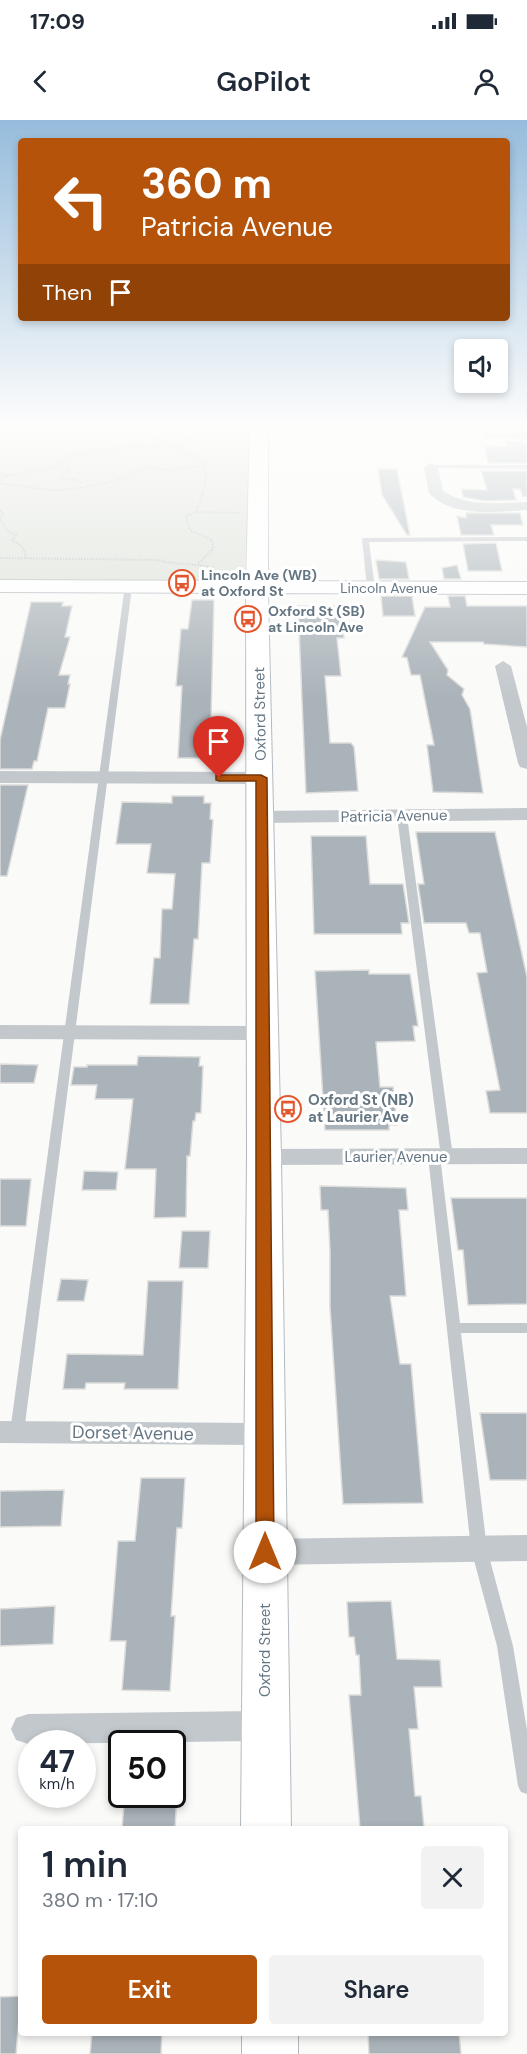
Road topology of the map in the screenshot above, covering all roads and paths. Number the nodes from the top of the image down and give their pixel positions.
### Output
1 (1, 518) edge
2 (187, 518) edge
3 (258, 518) edge
4 (527, 540) edge
5 (0, 558) edge
6 (25, 560) junction
7 (199, 564) junction
8 (219, 569) dead end
9 (0, 587) edge
10 (128, 587) junction
11 (258, 588) junction
12 (371, 588) junction
13 (527, 588) edge
14 (503, 666) dead end
15 (527, 763) edge
16 (0, 777) edge
17 (102, 778) junction
18 (261, 778) junction
19 (527, 814) edge
20 (402, 816) junction
21 (261, 817) junction
22 (0, 1032) edge
23 (70, 1032) junction
24 (262, 1033) junction
25 (440, 1156) junction
26 (527, 1156) edge
27 (264, 1157) junction
28 (456, 1328) junction
29 (527, 1328) edge
30 (8, 1432) edge
31 (265, 1434) junction
32 (527, 1548) edge
33 (479, 1549) junction
34 (265, 1552) junction
35 (264, 1726) junction
36 (28, 1729) dead end
37 (527, 1786) edge
38 (266, 1826) edge
39 (270, 2036) edge
40 (270, 2054) edge

1 - 6 path
2 - 7 path
3 - 11 main road, Oxford Street
4 - 12 lane
5 - 6 path
6 - 7 path
7 - 8 path
9 - 10 main road, Lincoln Avenue
10 - 11 main road, Lincoln Avenue
10 - 17 lane
11 - 12 main road, Lincoln Avenue
11 - 18 main road, Oxford Street
12 - 13 main road, Lincoln Avenue
14 - 15 street
16 - 17 street
17 - 18 street
17 - 23 lane
18 - 21 main road, Oxford Street
19 - 20 street, Patricia Avenue
20 - 21 street, Patricia Avenue
20 - 25 lane
21 - 24 main road, Oxford Street
22 - 23 street
23 - 24 street
23 - 30 lane
24 - 27 main road, Oxford Street
25 - 26 street, Laurier Avenue
25 - 27 street, Laurier Avenue
25 - 28 lane
27 - 31 main road, Oxford Street
28 - 29 lane
28 - 33 lane
30 - 31 street, Dorset Avenue
31 - 34 main road, Oxford Street
32 - 33 street
33 - 34 street
33 - 37 lane
34 - 35 main road, Oxford Street
35 - 36 street
35 - 38 main road, Oxford Street
39 - 40 main road

